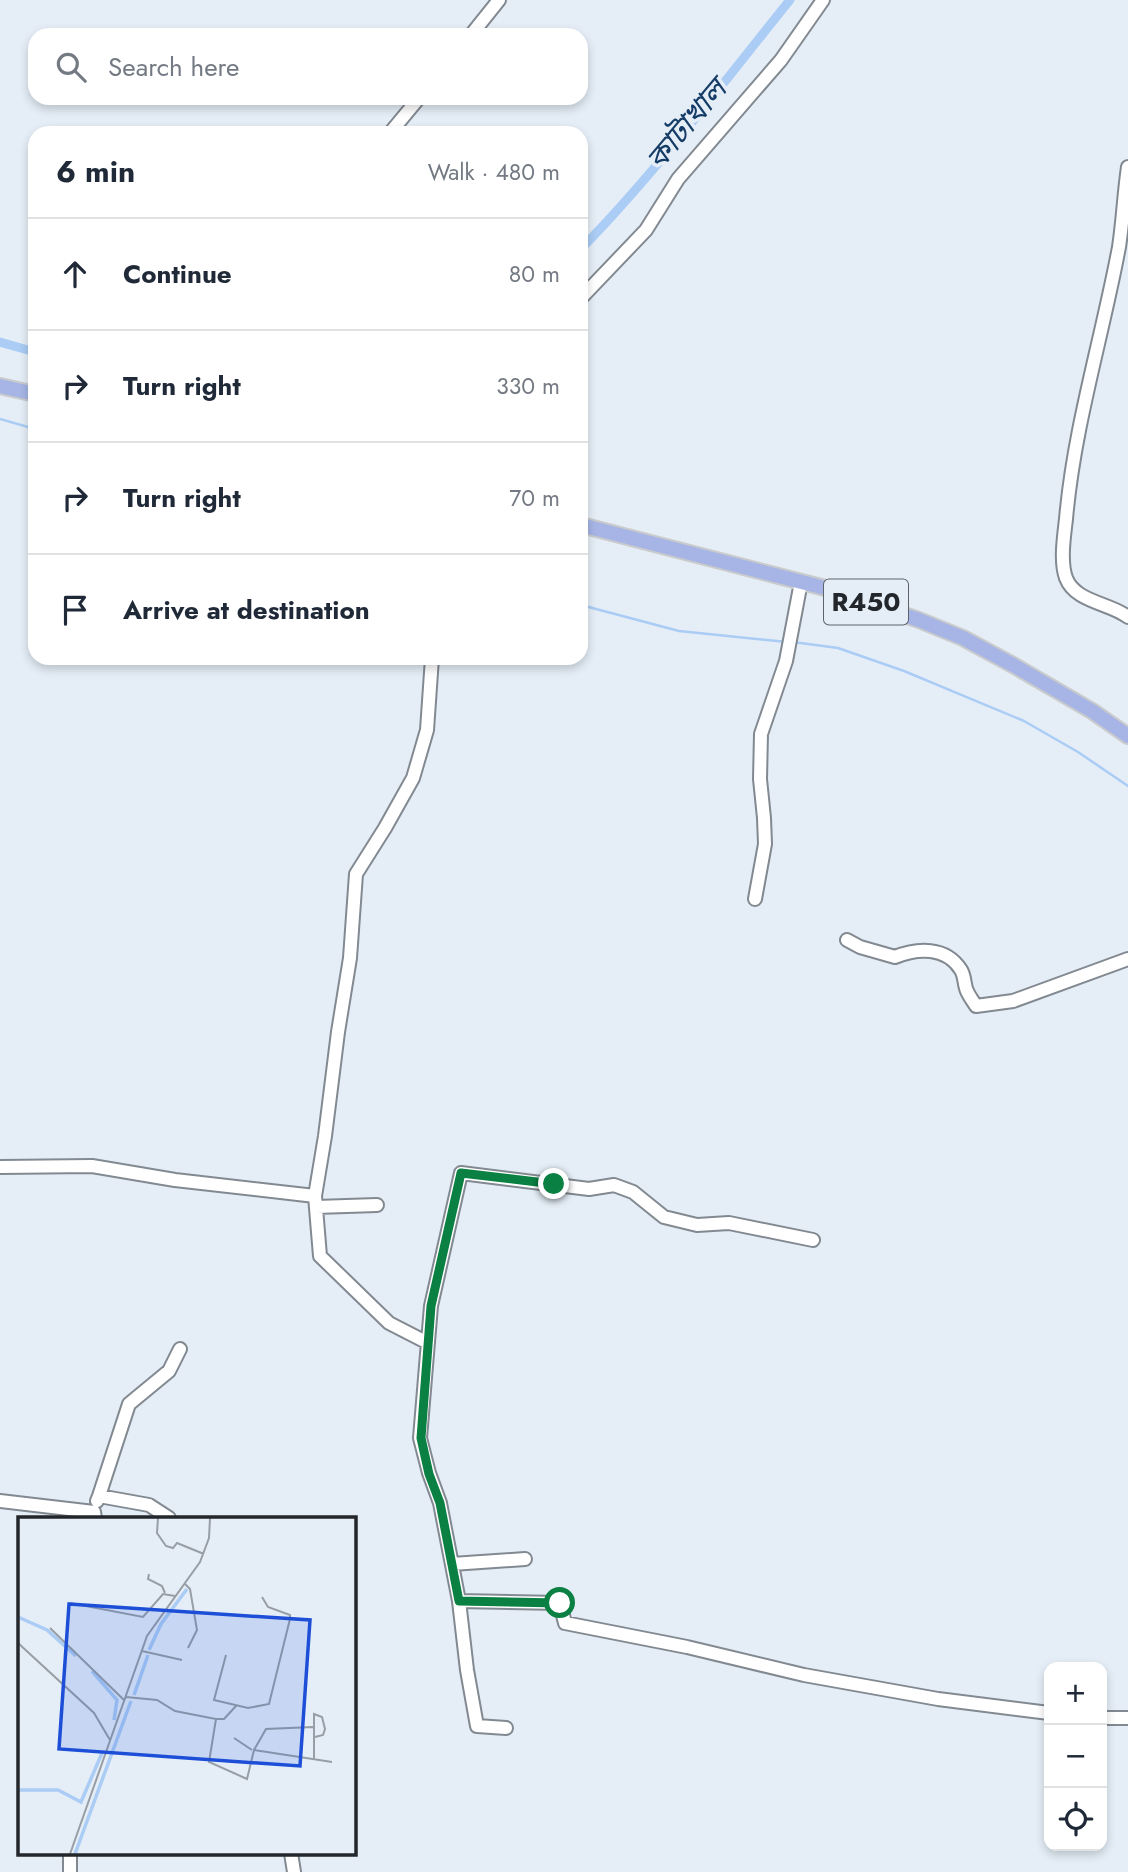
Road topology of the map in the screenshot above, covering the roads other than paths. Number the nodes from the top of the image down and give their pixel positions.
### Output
1 (499, 0) edge
2 (823, 0) edge
3 (477, 28) edge
4 (413, 105) edge
5 (396, 126) edge
6 (1128, 167) edge
7 (588, 291) edge
8 (0, 386) edge
9 (28, 392) edge
10 (588, 528) edge
11 (801, 582) junction
12 (1128, 617) edge
13 (432, 665) edge
14 (1128, 736) edge
15 (755, 899) dead end
16 (847, 940) dead end
17 (1128, 959) edge
18 (0, 1167) edge
19 (316, 1201) junction
20 (377, 1205) dead end
21 (813, 1240) dead end
22 (428, 1343) junction
23 (180, 1349) dead end
24 (99, 1496) junction
25 (0, 1501) edge
26 (94, 1515) edge
27 (167, 1517) edge
28 (525, 1559) dead end
29 (452, 1564) junction
30 (459, 1601) junction
31 (1044, 1712) edge
32 (1107, 1718) edge
33 (1128, 1718) edge
34 (506, 1728) dead end
35 (71, 1854) edge
36 (291, 1854) edge
37 (70, 1872) edge
38 (294, 1872) edge

1 - 3 street
2 - 7 street
4 - 5 street
6 - 12 street
8 - 9 main road
10 - 11 main road, R450
11 - 14 main road, R450
11 - 15 street
13 - 19 street
16 - 17 street
18 - 19 street
19 - 20 street
19 - 22 street
21 - 22 street
22 - 29 street
23 - 24 street
24 - 26 street
24 - 27 street
25 - 26 street
28 - 29 street
29 - 30 street
30 - 31 street
30 - 34 street
32 - 33 street
35 - 37 street
36 - 38 street

